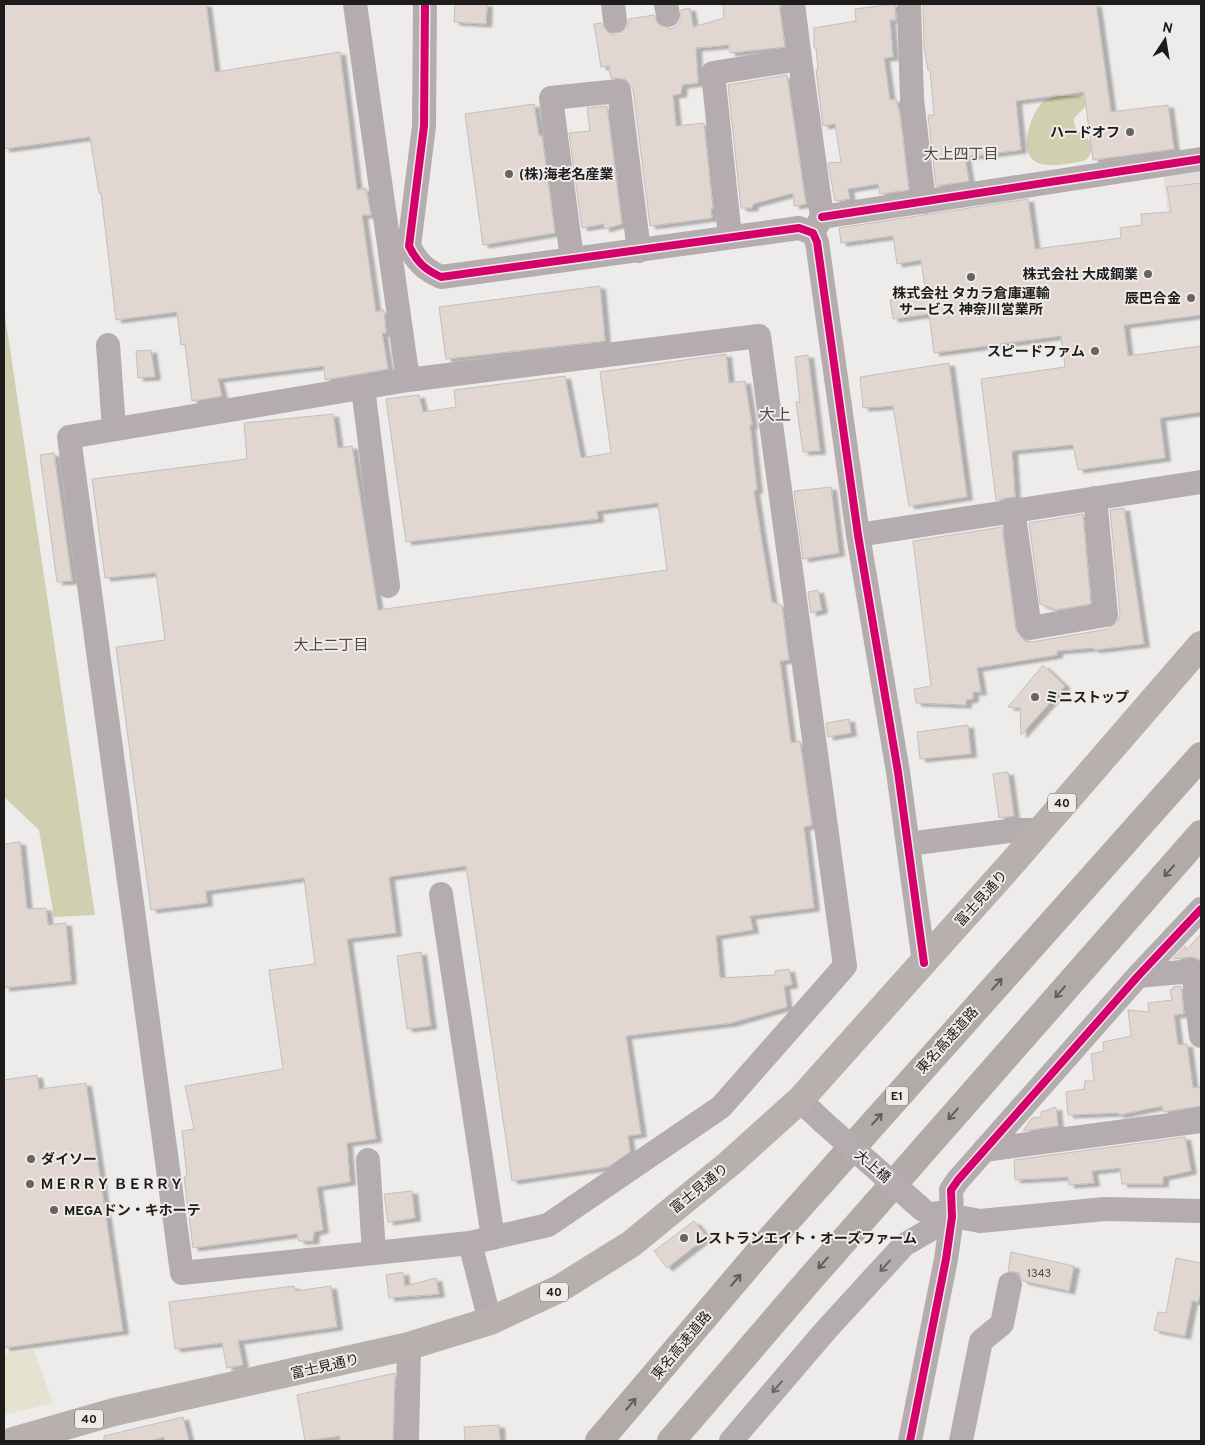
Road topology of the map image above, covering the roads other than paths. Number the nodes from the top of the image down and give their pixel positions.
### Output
1 (355, 4) edge
2 (425, 4) edge
3 (792, 4) edge
4 (910, 4) edge
5 (800, 59) junction
6 (1201, 160) edge
7 (924, 202) junction
8 (817, 225) junction
9 (730, 238) junction
10 (639, 251) junction
11 (572, 259) junction
12 (108, 345) dead end
13 (408, 380) junction
14 (363, 388) junction
15 (114, 429) junction
16 (1201, 482) edge
17 (1095, 498) junction
18 (1013, 510) junction
19 (858, 535) junction
20 (388, 586) dead end
21 (1201, 645) edge
22 (1201, 756) edge
23 (1040, 830) junction
24 (1201, 834) edge
25 (908, 844) junction
26 (440, 894) dead end
27 (1201, 909) edge
28 (924, 963) junction
29 (1138, 976) junction
30 (1201, 1036) edge
31 (800, 1100) junction
32 (1201, 1121) edge
33 (984, 1150) junction
34 (368, 1160) dead end
35 (1201, 1211) edge
36 (952, 1217) junction
37 (493, 1238) junction
38 (470, 1243) junction
39 (374, 1253) junction
40 (1010, 1284) dead end
41 (490, 1321) junction
42 (409, 1346) junction
43 (13, 1441) edge
44 (407, 1441) edge
45 (599, 1441) edge
46 (671, 1441) edge
47 (731, 1441) edge
48 (910, 1441) edge
49 (961, 1441) edge

1 - 13 street
2 - 11 street
3 - 5 street
4 - 7 street
5 - 8 street
5 - 9 street
6 - 7 street
7 - 8 street
8 - 9 street
8 - 19 street
9 - 10 street
10 - 11 street
10 - 11 street
12 - 15 street
13 - 14 street
13 - 37 street
14 - 15 street
14 - 20 street
15 - 39 street
16 - 17 street
17 - 18 street
17 - 18 street
18 - 19 street
19 - 25 street
21 - 23 main road, 富士見通り / 40
45 -> 22 highway, 東名高速道路 / E1
23 - 25 street
23 - 28 main road, 富士見通り / 40
24 -> 46 highway
25 - 28 street
26 - 37 street
27 - 29 street
28 - 31 main road, 富士見通り / 40
29 - 30 street
29 - 33 street
31 - 36 street, 大上橋, bridge
31 - 41 main road, 富士見通り / 40
32 - 33 street
33 - 36 street
34 - 39 street
35 - 36 street
36 -> 47 street
36 - 48 street
37 - 38 street
38 - 39 street
38 - 41 street
40 - 49 street
41 - 42 main road, 富士見通り / 40
42 - 43 main road, 富士見通り / 40
42 - 44 street

